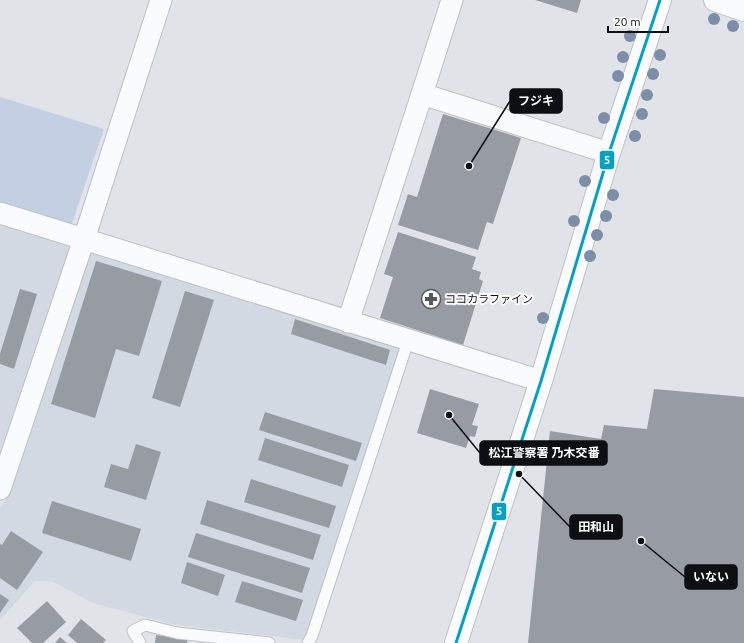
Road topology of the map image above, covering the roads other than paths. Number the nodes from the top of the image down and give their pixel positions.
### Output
1 (161, 0) edge
2 (452, 0) edge
3 (660, 0) edge
4 (715, 0) edge
5 (744, 10) edge
6 (422, 94) junction
7 (610, 153) junction
8 (0, 213) edge
9 (84, 239) junction
10 (348, 322) junction
11 (408, 341) junction
12 (541, 381) junction
13 (0, 489) edge
14 (140, 643) edge
15 (269, 643) edge
16 (308, 643) edge
17 (456, 643) edge

1 - 9 street
2 - 6 street
3 - 7 street
4 - 5 street
6 - 7 street
6 - 10 street
7 - 12 street
8 - 9 street
9 - 10 street
9 - 13 street
10 - 11 street
11 - 12 street
11 - 16 lane
12 - 17 street
14 - 15 lane

